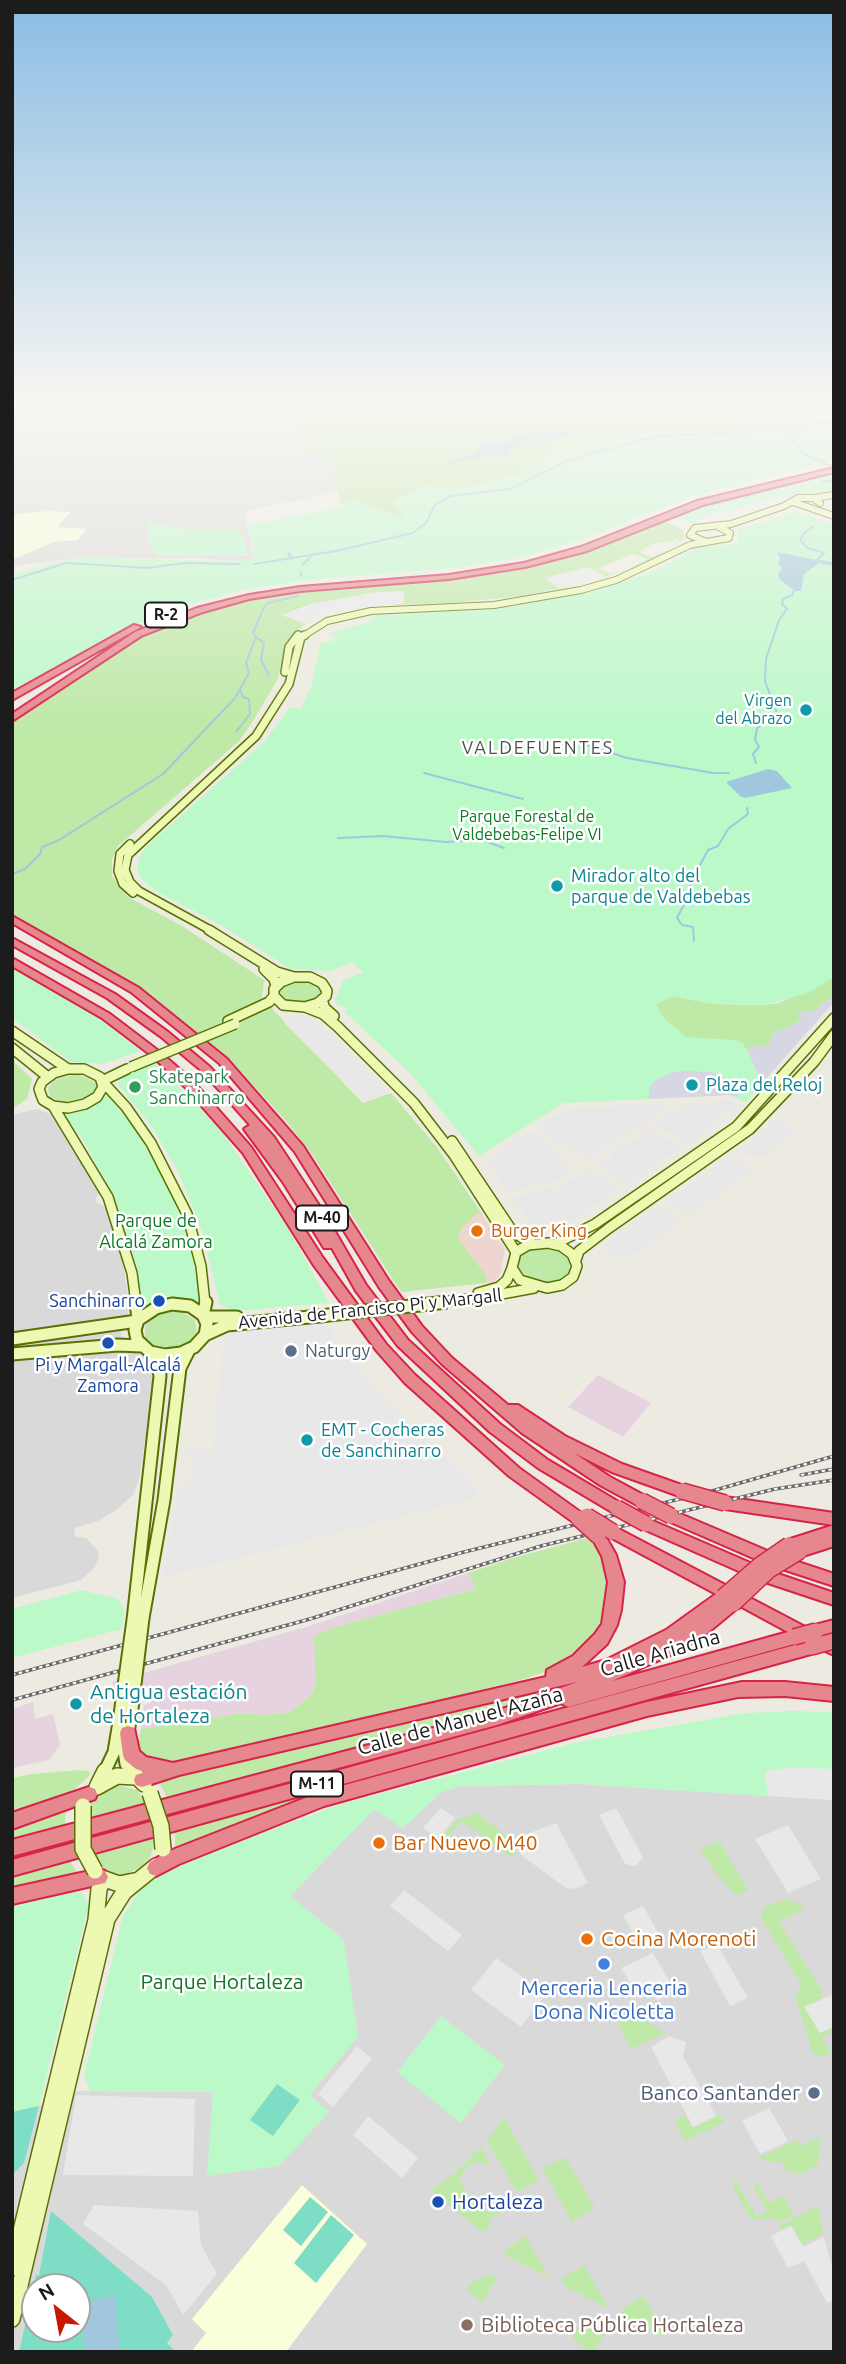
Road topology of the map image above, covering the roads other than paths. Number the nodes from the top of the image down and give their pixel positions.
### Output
1 (662, 512) edge
2 (676, 512) edge
3 (762, 512) edge
4 (778, 512) edge
5 (719, 527) junction
6 (727, 531) junction
7 (692, 537) junction
8 (706, 542) junction
9 (138, 634) junction
10 (12, 696) edge
11 (12, 705) edge
12 (12, 718) edge
13 (12, 919) edge
14 (12, 928) edge
15 (12, 942) edge
16 (12, 949) edge
17 (12, 961) edge
18 (294, 977) junction
19 (276, 986) junction
20 (274, 996) junction
21 (322, 1000) junction
22 (283, 1004) junction
23 (305, 1007) junction
24 (834, 1018) edge
25 (231, 1022) junction
26 (12, 1031) edge
27 (834, 1035) edge
28 (12, 1048) edge
29 (68, 1069) junction
30 (788, 1069) junction
31 (48, 1077) junction
32 (100, 1079) junction
33 (239, 1080) junction
34 (52, 1105) junction
35 (773, 1106) junction
36 (533, 1244) junction
37 (555, 1244) junction
38 (516, 1252) junction
39 (576, 1260) junction
40 (512, 1268) junction
41 (536, 1287) junction
42 (478, 1296) junction
43 (206, 1301) junction
44 (135, 1302) junction
45 (319, 1313) junction
46 (204, 1316) junction
47 (232, 1318) junction
48 (138, 1321) junction
49 (116, 1326) junction
50 (205, 1335) junction
51 (12, 1339) edge
52 (146, 1349) junction
53 (189, 1350) junction
54 (12, 1354) edge
55 (466, 1378) junction
56 (495, 1428) junction
57 (724, 1503) joint
58 (583, 1517) joint
59 (834, 1519) edge
60 (834, 1531) edge
61 (605, 1534) junction
62 (834, 1540) edge
63 (794, 1548) junction
64 (834, 1580) edge
65 (834, 1599) edge
66 (728, 1601) junction
67 (138, 1619) junction
68 (834, 1626) edge
69 (813, 1639) junction
70 (834, 1641) edge
71 (834, 1649) edge
72 (742, 1689) junction
73 (511, 1690) junction
74 (834, 1694) edge
75 (635, 1697) junction
76 (497, 1718) junction
77 (126, 1724) junction
78 (179, 1768) junction
79 (142, 1783) junction
80 (90, 1795) junction
81 (12, 1821) edge
82 (12, 1848) edge
83 (12, 1868) edge
84 (156, 1868) junction
85 (99, 1876) junction
86 (141, 1879) junction
87 (12, 1896) edge
88 (12, 2268) edge
89 (12, 2319) edge

1 - 10 highway, R-2
2 - 9 highway, R-2
3 - 5 street
4 - 6 street
5 - 6 street
5 - 7 street
6 - 8 street
7 - 8 street
7 - 19 street
8 - 18 street
9 - 11 highway
9 - 12 highway, R-2
13 - 33 highway
14 - 33 highway, M-40
15 - 56 highway, M-40
16 - 56 highway
17 - 58 highway
18 - 19 street
18 - 21 street
19 - 20 street
20 - 22 street
20 - 25 street
21 - 23 street
21 - 36 street
22 - 23 street
22 - 25 street
23 - 38 street
24 - 30 street
25 - 32 street, bridge
26 - 29 street
27 - 35 street
28 - 31 street
29 - 31 street
29 - 32 street
30 - 35 street
30 - 37 street
31 - 34 street
32 - 34 street
32 - 43 street
33 - 55 highway, M-40
34 - 44 street
35 - 39 street
36 - 37 street
36 - 38 street
37 - 39 street
38 - 40 street
39 - 41 street
40 - 41 street
40 - 42 street, Avenida de Francisco Pi y Margall
41 - 42 street, Avenida de Francisco Pi y Margall
42 - 45 street, Avenida de Francisco Pi y Margall, bridge
43 - 46 street
43 - 47 street
44 - 48 street
44 - 49 street
45 - 47 street, Avenida de Francisco Pi y Margall
45 - 50 street, Avenida de Francisco Pi y Margall
46 - 47 street, Avenida de Francisco Pi y Margall
46 - 48 street
46 - 50 street
48 - 49 street
48 - 52 street
49 - 51 street
50 - 53 street
52 - 53 street
52 - 54 street
52 - 67 street
53 - 67 street
55 - 57 highway, bridge
55 - 64 highway, M-40, bridge
56 - 65 highway, M-40, bridge
57 - 59 highway
58 - 61 highway, bridge
60 - 63 highway
61 - 71 highway
61 - 73 highway
62 - 63 highway
63 - 66 highway, bridge
66 - 73 highway
66 - 76 highway
67 - 77 street, bridge
68 - 69 highway, Calle Ariadna / M-11
69 - 70 highway, Calle Ariadna / M-11, bridge
69 - 75 highway, Calle Ariadna / M-11
69 - 76 highway, Calle Ariadna / M-11, bridge
72 - 74 highway
72 - 75 highway
72 - 84 highway
73 - 78 highway
75 - 83 highway, Calle de Manuel Azaña / M-11
76 - 82 highway, Calle de Manuel Azaña / M-11
77 - 78 highway
77 - 79 street
77 - 80 street
78 - 79 highway
79 - 80 street
79 - 84 street, bridge
80 - 81 highway
80 - 85 street, bridge
84 - 86 street
85 - 86 street
85 - 87 highway
85 - 88 street
86 - 89 street

